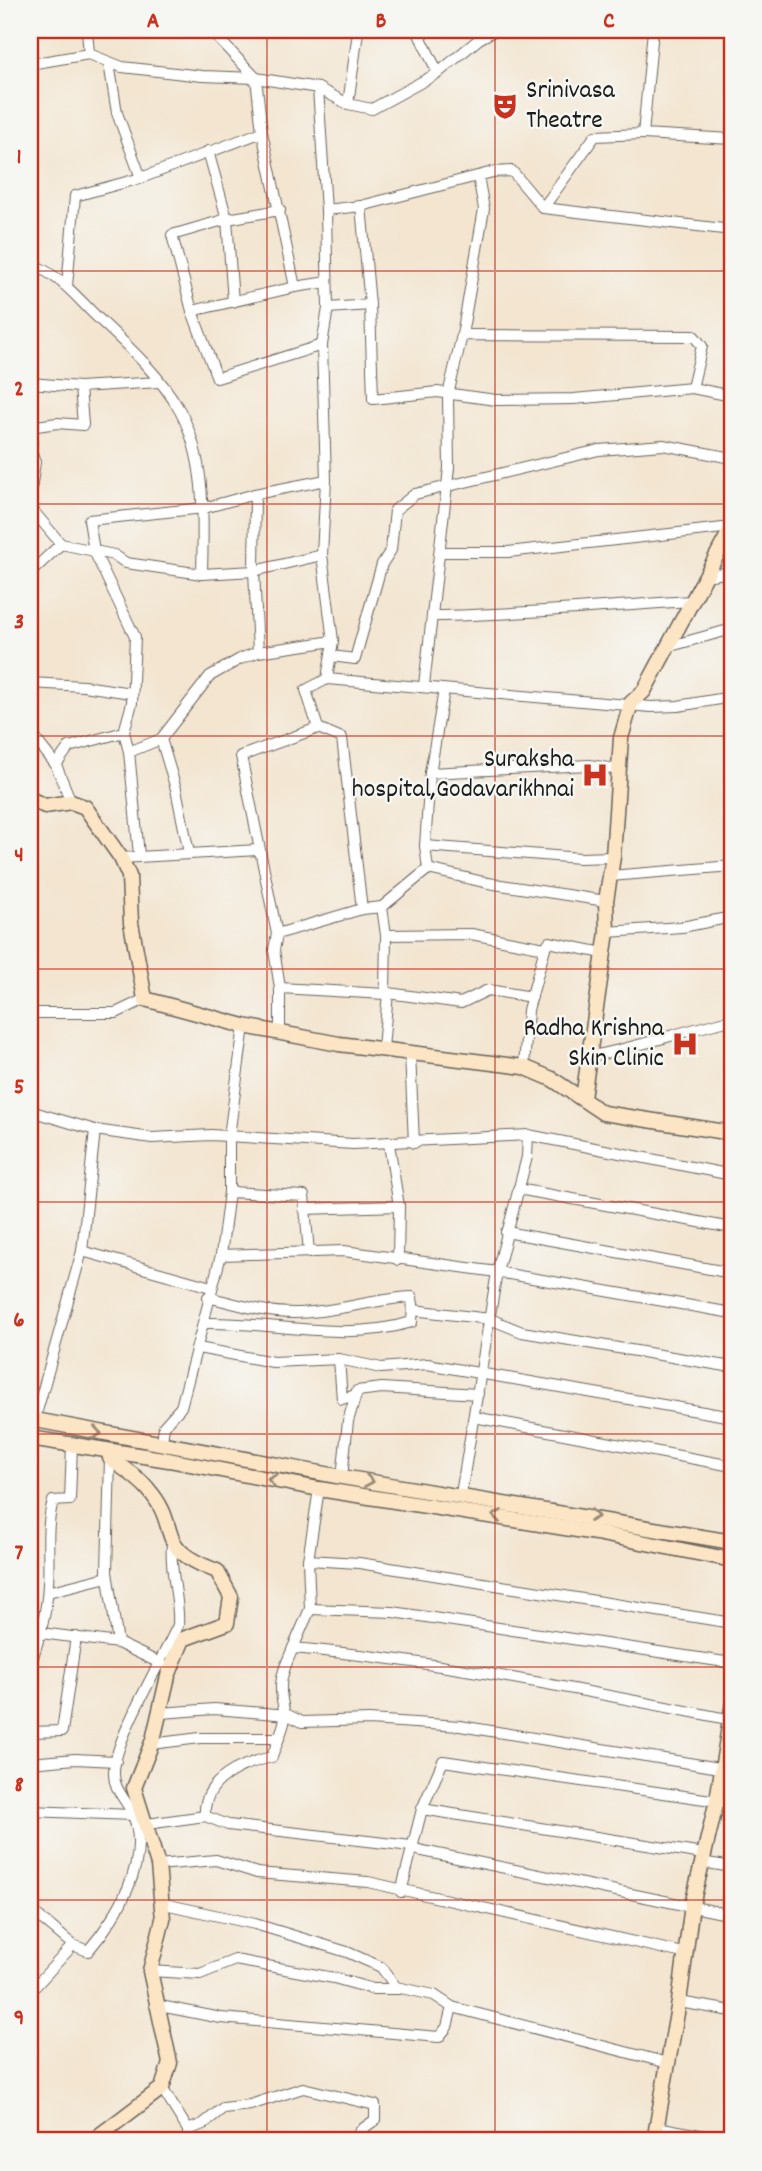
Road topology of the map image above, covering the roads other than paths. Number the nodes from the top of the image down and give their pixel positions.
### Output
1 (87, 30) edge
2 (210, 30) edge
3 (360, 30) edge
4 (417, 30) edge
5 (495, 30) edge
6 (653, 30) edge
7 (89, 54) junction
8 (109, 63) junction
9 (30, 64) edge
10 (438, 73) junction
11 (256, 78) junction
12 (318, 88) junction
13 (348, 104) junction
14 (262, 132) junction
15 (643, 134) junction
16 (732, 139) edge
17 (208, 151) junction
18 (478, 176) junction
19 (141, 178) junction
20 (361, 206) junction
21 (543, 208) junction
22 (280, 210) junction
23 (327, 210) junction
24 (227, 219) junction
25 (732, 230) edge
26 (31, 267) edge
27 (327, 282) junction
28 (67, 286) junction
29 (295, 287) junction
30 (233, 302) junction
31 (370, 306) junction
32 (328, 308) junction
33 (192, 311) junction
34 (462, 335) junction
35 (322, 345) junction
36 (159, 382) junction
37 (30, 383) edge
38 (80, 387) junction
39 (692, 388) junction
40 (448, 394) junction
41 (732, 396) edge
42 (30, 430) edge
43 (732, 458) edge
44 (326, 480) junction
45 (447, 484) junction
46 (255, 495) junction
47 (30, 498) edge
48 (30, 507) edge
49 (204, 508) junction
50 (732, 527) edge
51 (61, 544) junction
52 (94, 551) junction
53 (441, 552) junction
54 (322, 555) junction
55 (254, 571) junction
56 (732, 572) edge
57 (30, 573) edge
58 (202, 574) junction
59 (704, 576) junction
60 (691, 601) junction
61 (434, 616) junction
62 (732, 629) edge
63 (333, 641) junction
64 (667, 647) junction
65 (258, 652) junction
66 (331, 656) junction
67 (327, 679) junction
68 (30, 683) edge
69 (424, 685) junction
70 (444, 690) junction
71 (131, 693) junction
72 (732, 697) edge
73 (631, 703) junction
74 (318, 728) junction
75 (30, 732) edge
76 (124, 732) junction
77 (161, 739) junction
78 (129, 752) junction
79 (56, 765) junction
80 (621, 770) junction
81 (430, 773) junction
82 (30, 799) edge
83 (71, 802) junction
84 (425, 846) junction
85 (258, 850) junction
86 (189, 853) junction
87 (139, 855) junction
88 (613, 857) junction
89 (121, 858) junction
90 (732, 866) edge
91 (428, 869) junction
92 (610, 876) junction
93 (606, 901) junction
94 (382, 907) junction
95 (362, 909) junction
96 (732, 917) edge
97 (607, 932) junction
98 (277, 934) junction
99 (386, 935) junction
100 (545, 948) junction
101 (603, 953) junction
102 (280, 988) junction
103 (387, 993) junction
104 (532, 997) junction
105 (145, 999) junction
106 (30, 1013) edge
107 (732, 1020) edge
108 (244, 1026) junction
109 (280, 1031) junction
110 (383, 1048) junction
111 (410, 1053) junction
112 (592, 1056) junction
113 (524, 1067) junction
114 (583, 1098) junction
115 (30, 1111) edge
116 (95, 1130) junction
117 (732, 1133) edge
118 (528, 1135) junction
119 (229, 1136) junction
120 (414, 1143) junction
121 (389, 1144) junction
122 (732, 1175) edge
123 (518, 1189) junction
124 (229, 1192) junction
125 (399, 1206) junction
126 (304, 1209) junction
127 (732, 1228) edge
128 (506, 1232) junction
129 (82, 1251) junction
130 (309, 1253) junction
131 (221, 1255) junction
132 (398, 1261) junction
133 (496, 1272) junction
134 (732, 1273) edge
135 (211, 1286) junction
136 (208, 1297) junction
137 (413, 1310) junction
138 (732, 1313) edge
139 (490, 1319) junction
140 (203, 1323) junction
141 (198, 1348) junction
142 (339, 1359) junction
143 (732, 1367) edge
144 (481, 1373) junction
145 (478, 1394) junction
146 (356, 1395) junction
147 (474, 1417) junction
148 (732, 1417) edge
149 (32, 1420) edge
150 (30, 1437) edge
151 (162, 1442) junction
152 (72, 1445) junction
153 (110, 1455) junction
154 (732, 1466) edge
155 (342, 1476) junction
156 (319, 1489) junction
157 (461, 1494) junction
158 (732, 1542) edge
159 (172, 1545) junction
160 (308, 1560) junction
161 (732, 1560) edge
162 (107, 1577) junction
163 (48, 1592) junction
164 (310, 1609) junction
165 (732, 1623) edge
166 (41, 1633) junction
167 (76, 1637) junction
168 (118, 1643) junction
169 (293, 1648) junction
170 (160, 1661) junction
171 (732, 1663) edge
172 (30, 1666) edge
173 (168, 1676) junction
174 (161, 1713) junction
175 (288, 1715) junction
176 (732, 1716) edge
177 (30, 1731) edge
178 (279, 1738) junction
179 (151, 1744) junction
180 (116, 1760) junction
181 (30, 1763) edge
182 (727, 1769) edge
183 (717, 1800) junction
184 (732, 1803) edge
185 (422, 1809) junction
186 (30, 1811) edge
187 (133, 1815) junction
188 (205, 1816) junction
189 (147, 1824) junction
190 (411, 1846) junction
191 (702, 1858) junction
192 (158, 1865) junction
193 (732, 1867) edge
194 (401, 1892) junction
195 (160, 1903) junction
196 (691, 1905) junction
197 (30, 1909) edge
198 (732, 1914) edge
199 (73, 1945) junction
200 (684, 1953) junction
201 (150, 1971) junction
202 (410, 1989) junction
203 (30, 1992) edge
204 (679, 2002) junction
205 (155, 2004) junction
206 (453, 2007) junction
207 (732, 2011) edge
208 (668, 2063) junction
209 (162, 2088) junction
210 (655, 2134) edge
211 (188, 2136) edge
212 (92, 2141) edge
213 (354, 2141) edge
214 (732, 2141) edge

1 - 7 street
2 - 11 street
3 - 13 street
4 - 10 street
5 - 10 street
6 - 15 street
7 - 8 street
7 - 9 street
8 - 11 street
8 - 19 street
10 - 13 street
11 - 12 street
11 - 14 street
12 - 13 street
12 - 23 street
14 - 17 street
14 - 22 street
15 - 16 street
15 - 21 street
17 - 19 street
17 - 24 street
18 - 20 street
18 - 21 street
18 - 34 street
19 - 28 street
20 - 23 street
20 - 31 street
21 - 25 street
22 - 24 street
22 - 29 street
23 - 27 street
24 - 30 street
24 - 33 street
26 - 28 street
27 - 29 street
27 - 32 street
28 - 36 street
29 - 30 street
30 - 33 street
31 - 32 street
31 - 40 street
32 - 35 street
33 - 35 street
34 - 39 street
34 - 40 street
35 - 44 street
36 - 38 street
36 - 49 street
37 - 38 street
38 - 42 street
39 - 40 street
39 - 41 street
40 - 45 street
42 - 47 street
43 - 45 street
44 - 46 street
44 - 54 street
45 - 53 street
45 - 66 street
46 - 49 street
46 - 55 street
48 - 51 street
49 - 52 street
49 - 58 street
50 - 53 street
50 - 59 street
51 - 52 street
51 - 57 street
52 - 58 street
52 - 71 street
53 - 61 street
54 - 55 street
54 - 63 street
55 - 58 street
55 - 65 street
56 - 59 street
59 - 60 street
60 - 61 street
60 - 64 street
61 - 69 street
62 - 64 street
63 - 65 street
63 - 66 street
64 - 73 street
65 - 77 street
66 - 67 street
67 - 69 street
67 - 74 street
68 - 71 street
69 - 70 street
70 - 73 street
70 - 81 street
71 - 76 street
72 - 73 street
73 - 80 street
74 - 85 street
74 - 95 street
75 - 79 street
76 - 78 street
76 - 79 street
77 - 78 street
77 - 86 street
78 - 87 street
79 - 83 street
80 - 81 street
80 - 88 street
81 - 84 street
82 - 83 street
83 - 89 street
84 - 88 street
84 - 91 street
85 - 86 street
85 - 98 street
86 - 87 street
87 - 89 street
88 - 92 street
89 - 105 street
90 - 92 street
91 - 93 street
91 - 94 street
92 - 93 street
93 - 97 street
94 - 95 street
94 - 99 street
95 - 98 street
96 - 97 street
97 - 101 street
98 - 102 street
99 - 100 street
99 - 103 street
100 - 101 street
100 - 104 street
101 - 112 street
102 - 103 street
102 - 109 street
103 - 104 street
103 - 110 street
104 - 113 street
105 - 106 street
105 - 108 street
107 - 112 street
108 - 109 street
108 - 119 street
109 - 110 street
110 - 111 street
111 - 113 street
111 - 120 street
112 - 114 street
113 - 114 street
114 - 117 street
115 - 116 street
116 - 119 street
116 - 129 street
118 - 120 street
118 - 122 street
118 - 123 street
119 - 121 street
119 - 124 street
120 - 121 street
121 - 125 street
123 - 127 street
123 - 128 street
124 - 126 street
124 - 131 street
125 - 126 street
125 - 132 street
126 - 130 street
128 - 133 street
128 - 134 street
129 - 135 street
129 - 149 street
130 - 131 street
130 - 132 street
131 - 135 street
132 - 133 street
133 - 138 street
133 - 139 street
135 - 136 street
136 - 137 street
136 - 140 street
137 - 139 street
137 - 140 street
139 - 143 street
139 - 144 street
140 - 141 street
141 - 142 street
141 - 151 street
142 - 144 street
142 - 146 street
144 - 145 street
144 - 148 street
145 - 146 street
145 - 147 street
146 - 155 street
147 - 154 street
147 - 157 street
149 - 150 street
149 -> 151 street
150 - 152 street
151 - 155 street
152 - 153 street
152 - 163 street
156 -> 153 street
153 - 159 street
153 - 162 street
155 -> 157 street
156 - 160 street
161 -> 156 street
157 -> 158 street
159 - 170 street
159 - 173 street
160 - 164 street
160 - 165 street
162 - 163 street
162 - 168 street
163 - 166 street
164 - 169 street
164 - 171 street
166 - 167 street
166 - 172 street
167 - 168 street
167 - 177 street
168 - 170 street
169 - 175 street
169 - 176 street
170 - 173 street
170 - 180 street
173 - 174 street
174 - 175 street
174 - 179 street
175 - 178 street
175 - 182 street
176 - 182 street
178 - 179 street
178 - 188 street
179 - 189 street
180 - 181 street
180 - 187 street
182 - 183 street
183 - 184 street
183 - 185 street
183 - 191 street
185 - 190 street
185 - 191 street
186 - 187 street
187 - 189 street
187 - 199 street
188 - 189 street
188 - 190 street
189 - 192 street
190 - 194 street
190 - 196 street
191 - 193 street
191 - 196 street
192 - 194 street
192 - 195 street
194 - 200 street
195 - 201 street
195 - 202 street
196 - 198 street
196 - 200 street
197 - 199 street
199 - 203 street
200 - 204 street
201 - 202 street
201 - 205 street
202 - 206 street
204 - 207 street
204 - 208 street
205 - 206 street
205 - 209 street
206 - 208 street
208 - 210 street
209 - 211 street
209 - 212 street
210 - 214 street
211 - 213 street

